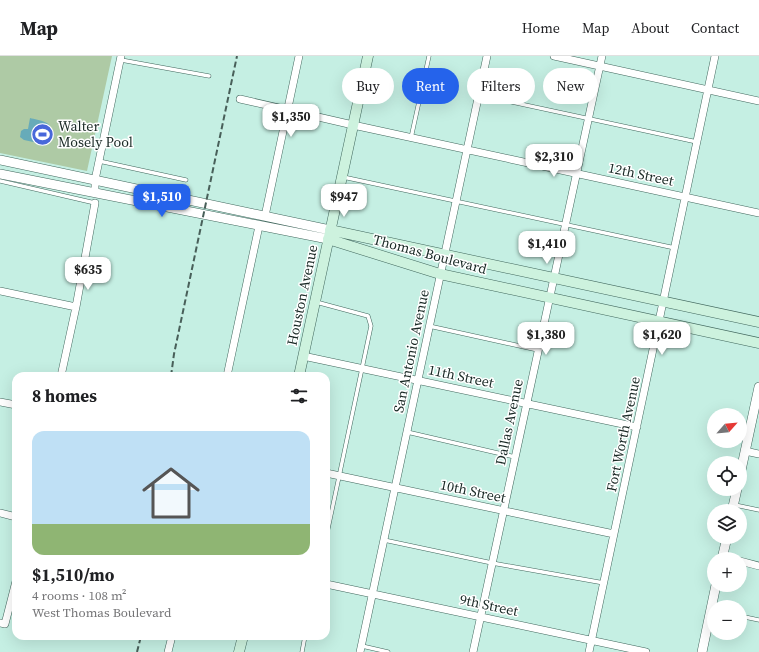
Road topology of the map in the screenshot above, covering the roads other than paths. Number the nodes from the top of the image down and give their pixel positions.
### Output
1 (299, 56) edge
2 (368, 56) edge
3 (429, 56) edge
4 (488, 56) edge
5 (554, 56) edge
6 (602, 56) edge
7 (715, 56) edge
8 (121, 58) edge
9 (600, 66) junction
10 (485, 68) edge
11 (209, 76) dead end
12 (708, 89) junction
13 (240, 99) dead end
14 (759, 101) edge
15 (477, 104) edge
16 (520, 104) edge
17 (288, 110) junction
18 (588, 119) junction
19 (353, 125) junction
20 (411, 138) junction
21 (697, 142) junction
22 (467, 150) junction
23 (0, 160) edge
24 (99, 161) junction
25 (576, 173) junction
26 (0, 174) edge
27 (342, 177) junction
28 (95, 180) junction
29 (186, 180) dead end
30 (0, 181) edge
31 (95, 193) junction
32 (685, 197) junction
33 (456, 201) junction
34 (95, 203) joint
35 (759, 213) edge
36 (265, 216) junction
37 (565, 225) junction
38 (259, 226) junction
39 (329, 235) junction
40 (675, 248) junction
41 (444, 255) junction
42 (440, 274) junction
43 (554, 278) junction
44 (0, 291) edge
45 (549, 298) junction
46 (664, 301) junction
47 (315, 302) junction
48 (76, 307) junction
49 (660, 322) junction
50 (759, 322) edge
51 (429, 326) junction
52 (759, 343) edge
53 (538, 350) junction
54 (303, 356) junction
55 (362, 368) junction
56 (62, 372) edge
57 (228, 372) edge
58 (300, 372) edge
59 (418, 380) junction
60 (759, 387) edge
61 (758, 397) edge
62 (0, 402) edge
63 (12, 404) edge
64 (526, 404) junction
65 (637, 428) junction
66 (407, 432) junction
67 (745, 451) junction
68 (759, 454) edge
69 (744, 456) edge
70 (515, 457) junction
71 (330, 474) edge
72 (339, 475) junction
73 (395, 487) junction
74 (747, 509) edge
75 (504, 510) junction
76 (759, 510) edge
77 (0, 513) edge
78 (12, 516) edge
79 (330, 519) edge
80 (614, 534) junction
81 (384, 540) junction
82 (492, 563) junction
83 (747, 563) edge
84 (759, 566) edge
85 (604, 583) junction
86 (330, 585) edge
87 (373, 593) junction
88 (12, 594) edge
89 (480, 616) junction
90 (747, 617) edge
91 (759, 620) edge
92 (3, 623) edge
93 (707, 631) edge
94 (171, 640) edge
95 (242, 640) edge
96 (304, 640) edge
97 (591, 640) junction
98 (361, 649) edge
99 (168, 652) edge
100 (239, 652) edge
101 (302, 652) edge
102 (388, 652) edge
103 (473, 652) edge
104 (589, 652) edge
105 (646, 652) edge
106 (702, 652) edge

1 - 17 street
2 - 19 main road, Houston Avenue
3 - 20 lane
4 - 10 street, San Antonio Avenue
5 - 9 street
6 - 9 street, Dallas Avenue
7 - 12 street, Fort Worth Avenue
8 - 11 lane
8 - 24 street
9 - 12 street
9 - 18 street, Dallas Avenue
12 - 14 street
12 - 21 street, Fort Worth Avenue
13 - 17 street, 12th Street
15 - 22 street, San Antonio Avenue
16 - 18 lane
17 - 19 street, 12th Street
17 - 36 street
18 - 21 lane
18 - 25 street, Dallas Avenue
19 - 20 street, 12th Street
19 - 27 main road, Houston Avenue
20 - 22 street, 12th Street
21 - 32 street, Fort Worth Avenue
22 - 25 street, 12th Street
22 - 33 street, San Antonio Avenue
23 - 28 street
24 - 28 street
24 - 29 lane
25 - 32 street, 12th Street
25 - 37 street, Dallas Avenue
26 - 31 street
27 - 33 lane
27 - 39 main road, Houston Avenue
28 - 31 street
28 - 36 street
30 - 34 lane
31 - 38 street
32 - 35 street, 12th Street
32 - 40 street, Fort Worth Avenue
33 - 37 lane
33 - 41 street, San Antonio Avenue
34 - 48 street
36 - 39 street
37 - 40 lane
37 - 43 street, Dallas Avenue
38 - 39 street
38 - 57 street
39 - 41 main road, Thomas Boulevard
39 - 42 main road, Thomas Boulevard
39 - 47 main road, Houston Avenue
40 - 46 street, Fort Worth Avenue
41 - 42 street, San Antonio Avenue
41 - 43 main road, Thomas Boulevard
42 - 45 main road, Thomas Boulevard
42 - 51 street, San Antonio Avenue
43 - 45 street, Dallas Avenue
43 - 46 main road, Thomas Boulevard
44 - 48 street
45 - 49 main road, Thomas Boulevard
45 - 53 street, Dallas Avenue
46 - 49 street, Fort Worth Avenue
46 - 50 main road, Thomas Boulevard
47 - 54 main road, Houston Avenue
47 - 55 lane
48 - 56 street
49 - 52 main road, Thomas Boulevard
49 - 65 street, Fort Worth Avenue
51 - 53 lane
51 - 59 street, San Antonio Avenue
53 - 64 street, Dallas Avenue
54 - 55 street, 11th Street
54 - 58 main road, Houston Avenue
55 - 59 street, 11th Street
55 - 72 lane
59 - 64 street, 11th Street
59 - 66 street, San Antonio Avenue
60 - 61 street
61 - 67 street
62 - 63 street
64 - 65 street, 11th Street
64 - 70 street, Dallas Avenue
65 - 80 street, Fort Worth Avenue
66 - 70 lane
66 - 73 street, San Antonio Avenue
67 - 68 street
67 - 69 street
70 - 75 street, Dallas Avenue
71 - 72 street, 10th Street
72 - 73 street, 10th Street
72 - 79 lane
73 - 75 street, 10th Street
73 - 81 street, San Antonio Avenue
74 - 76 lane
75 - 80 street, 10th Street
75 - 82 street, Dallas Avenue
77 - 78 street
80 - 85 street, Fort Worth Avenue
81 - 82 lane
81 - 87 street, San Antonio Avenue
82 - 85 lane
82 - 89 street, Dallas Avenue
83 - 84 street
85 - 97 street, Fort Worth Avenue
86 - 87 street, 9th Street
87 - 89 street, 9th Street
87 - 98 street, San Antonio Avenue
88 - 92 street
89 - 97 street, 9th Street
89 - 103 street, Dallas Avenue
90 - 91 lane
93 - 106 street
94 - 99 street
95 - 100 main road
96 - 101 lane
97 - 104 street, Fort Worth Avenue
97 - 105 street, 9th Street
98 - 102 lane

